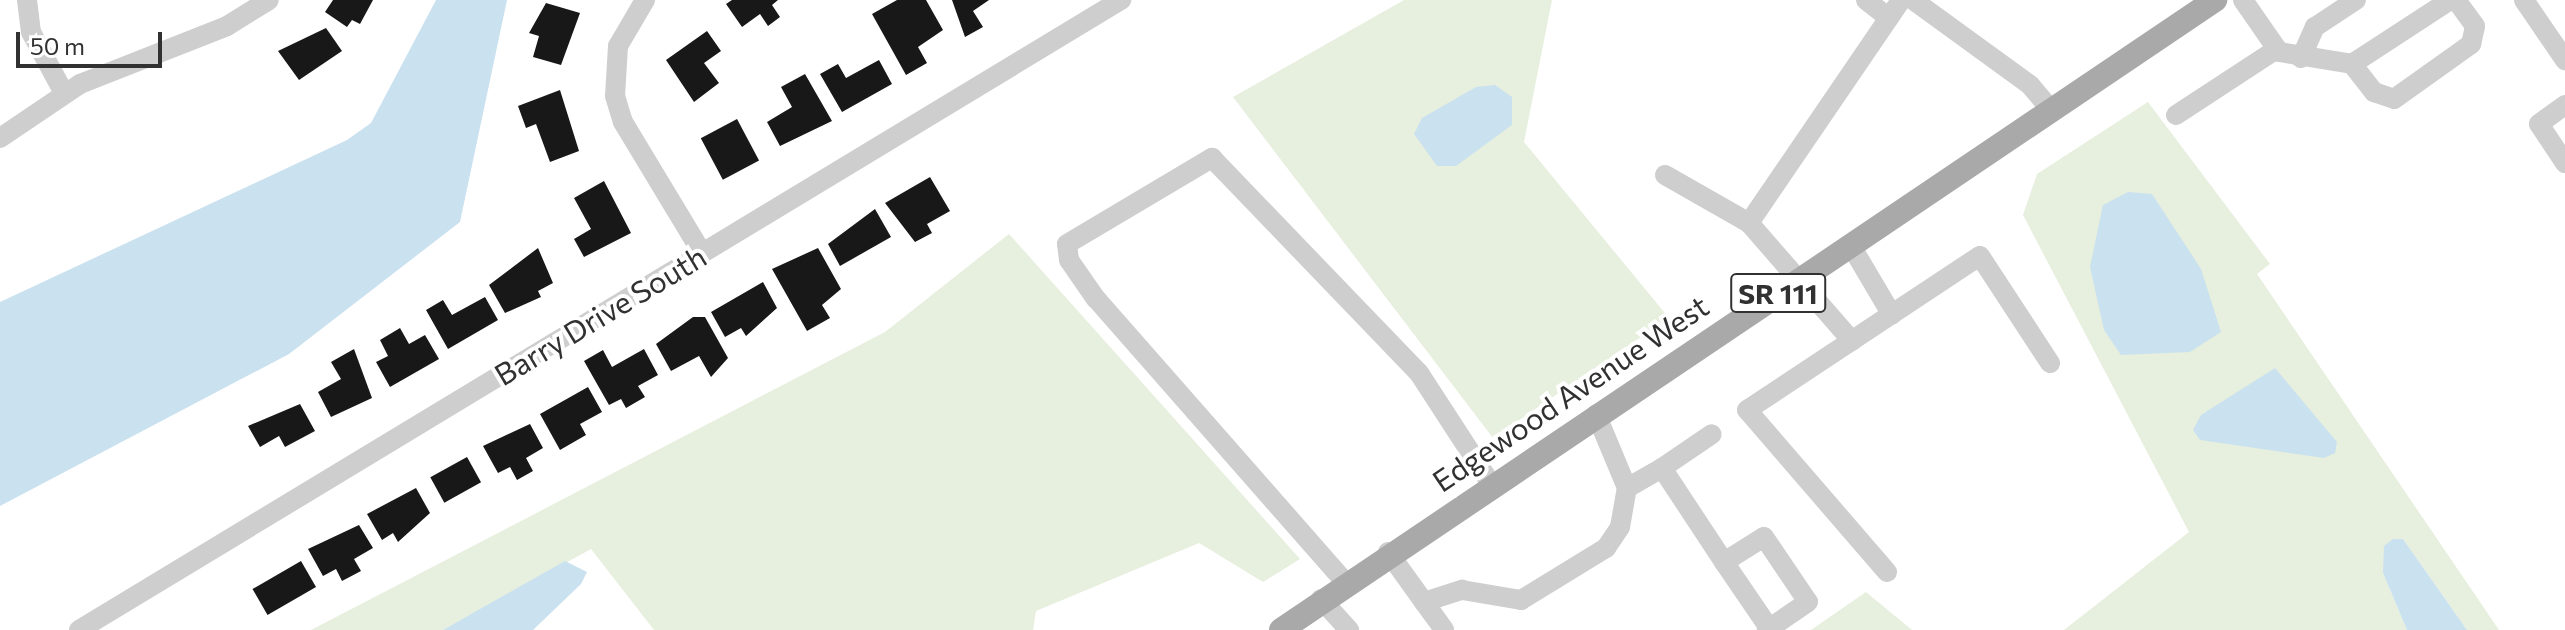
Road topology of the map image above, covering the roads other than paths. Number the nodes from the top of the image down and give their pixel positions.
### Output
1 (27, 0) edge
2 (269, 0) edge
3 (645, 0) edge
4 (1121, 0) edge
5 (1866, 0) edge
6 (1901, 0) edge
7 (1913, 0) edge
8 (2215, 0) edge
9 (2243, 0) edge
10 (2356, 0) edge
11 (2453, 0) edge
12 (2524, 0) edge
13 (1889, 18) junction
14 (2277, 49) junction
15 (2301, 58) junction
16 (2565, 60) edge
17 (2352, 64) junction
18 (64, 93) junction
19 (2565, 105) edge
20 (2052, 111) junction
21 (2176, 115) dead end
22 (0, 138) edge
23 (2565, 163) edge
24 (1665, 175) dead end
25 (1749, 223) junction
26 (1850, 244) junction
27 (702, 253) junction
28 (1797, 280) junction
29 (1892, 315) junction
30 (1852, 341) junction
31 (2050, 363) dead end
32 (1596, 414) junction
33 (1712, 434) dead end
34 (1662, 468) junction
35 (1491, 484) junction
36 (1627, 488) junction
37 (1388, 552) junction
38 (1724, 562) junction
39 (1887, 572) dead end
40 (1345, 582) junction
41 (1321, 599) junction
42 (1424, 602) junction
43 (1768, 629) edge
44 (79, 630) edge
45 (1281, 630) edge
46 (1349, 630) edge
47 (1444, 630) edge

1 - 18 street
2 - 18 street
3 - 27 street
4 - 27 street, Barry Drive South
5 - 13 street
6 - 13 street
7 - 20 street
8 - 20 main road, Edgewood Avenue West / SR 111
9 - 14 street
10 - 15 street
11 - 17 street
11 - 17 street
12 - 16 street
13 - 25 street
14 - 15 street
14 - 21 street
15 - 17 street
18 - 22 street
19 - 23 street
20 - 26 main road, Edgewood Avenue West / SR 111
24 - 25 street
25 - 28 street
26 - 28 main road, Edgewood Avenue West / SR 111
26 - 29 street
27 - 44 street, Barry Drive South
28 - 30 street
28 - 32 main road, Edgewood Avenue West / SR 111
29 - 30 street
29 - 31 street
30 - 39 street
32 - 35 main road, Edgewood Avenue West / SR 111
32 - 36 street
33 - 34 street
34 - 36 street
34 - 38 street
35 - 37 main road, Edgewood Avenue West / SR 111
35 - 40 street
36 - 42 street
37 - 40 main road, Edgewood Avenue West / SR 111
37 - 42 street
38 - 43 street
38 - 43 street
40 - 41 main road, Edgewood Avenue West / SR 111
41 - 45 main road, Edgewood Avenue West / SR 111
41 - 46 street
42 - 47 street

